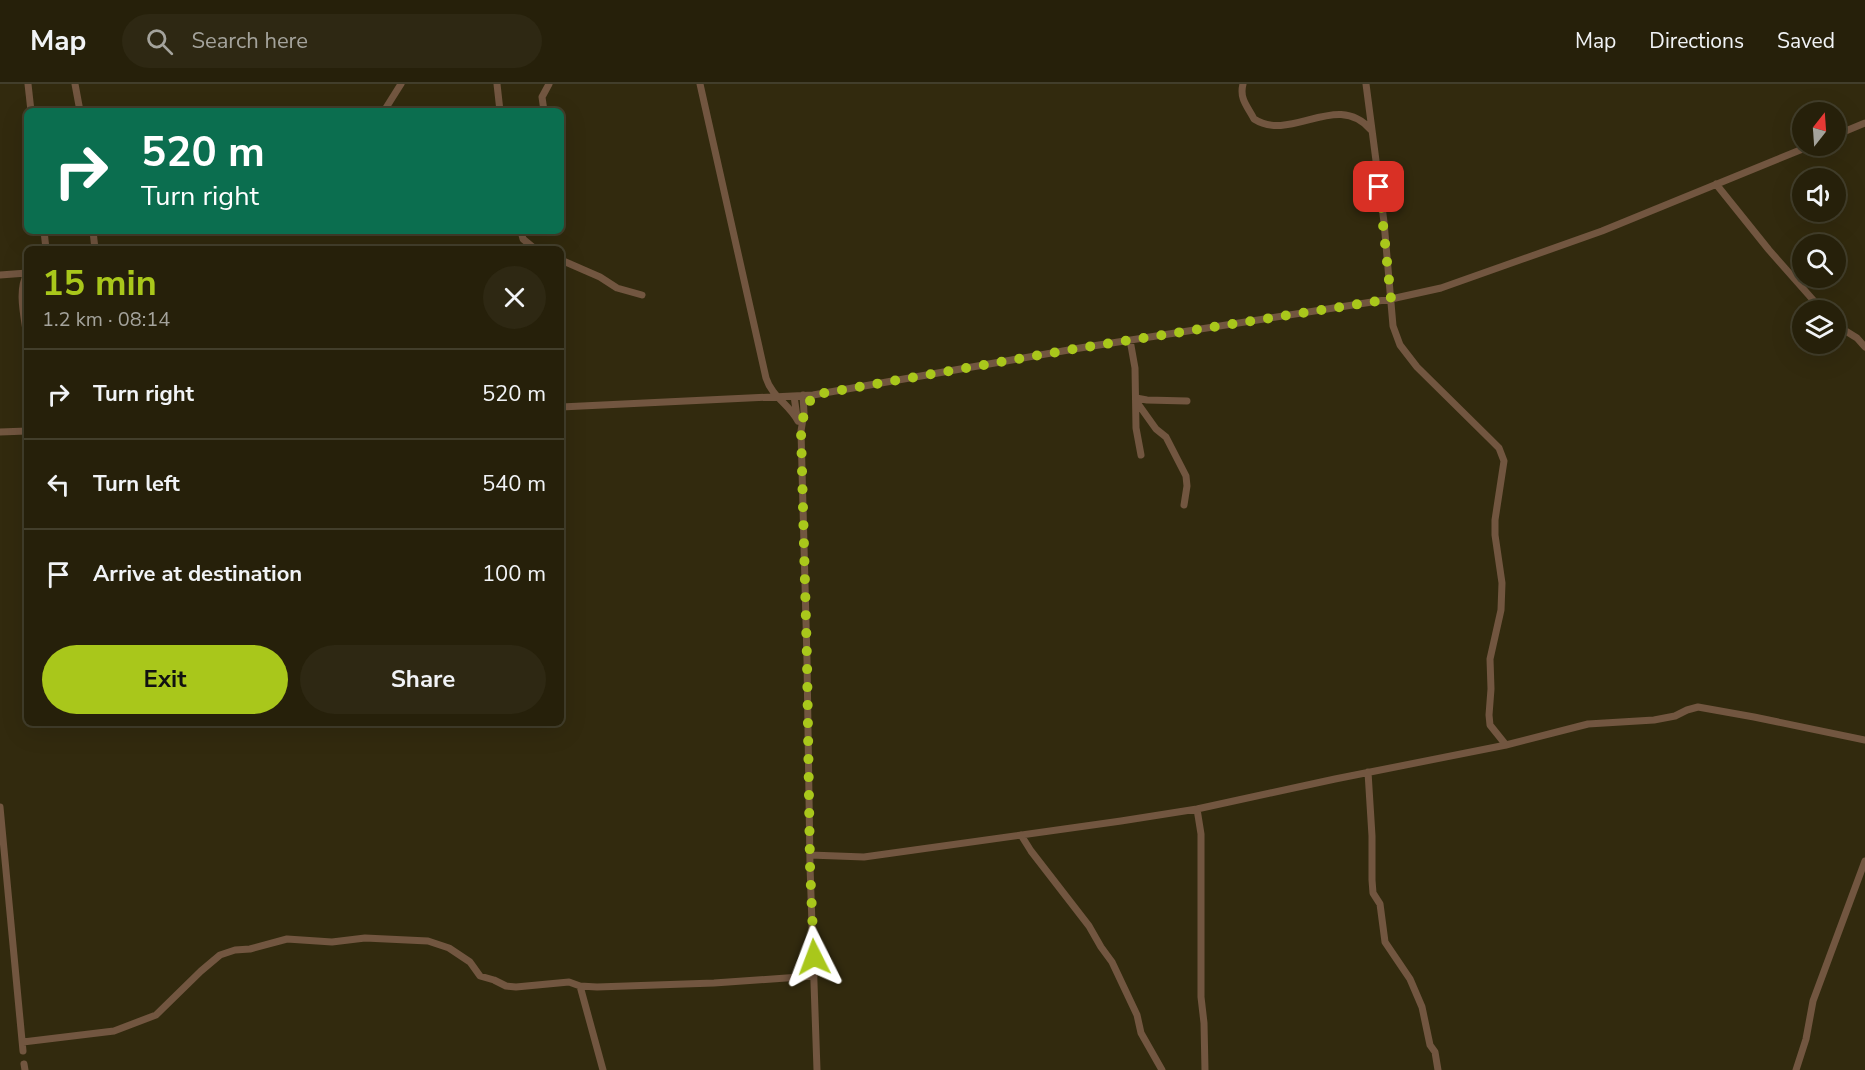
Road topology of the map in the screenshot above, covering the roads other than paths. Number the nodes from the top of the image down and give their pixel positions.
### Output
1 (28, 84) edge
2 (75, 84) edge
3 (401, 84) edge
4 (496, 84) edge
5 (549, 84) edge
6 (700, 84) edge
7 (1243, 84) edge
8 (1366, 84) edge
9 (31, 108) edge
10 (79, 108) edge
11 (386, 108) edge
12 (500, 108) edge
13 (544, 108) edge
14 (1865, 123) edge
15 (1372, 131) junction
16 (1846, 131) edge
17 (1792, 153) edge
18 (1716, 184) junction
19 (522, 234) edge
20 (531, 246) edge
21 (564, 261) edge
22 (24, 273) edge
23 (0, 275) edge
24 (24, 279) edge
25 (642, 295) dead end
26 (1391, 299) junction
27 (1813, 300) edge
28 (24, 306) edge
29 (1846, 331) edge
30 (1130, 340) junction
31 (1865, 347) edge
32 (803, 395) junction
33 (813, 395) junction
34 (794, 396) junction
35 (777, 397) junction
36 (1136, 400) junction
37 (1187, 401) dead end
38 (564, 407) edge
39 (804, 413) junction
40 (798, 421) junction
41 (24, 431) edge
42 (801, 431) junction
43 (0, 432) edge
44 (1141, 456) dead end
45 (1184, 505) dead end
46 (1865, 740) edge
47 (1506, 745) junction
48 (1368, 772) junction
49 (0, 807) edge
50 (1197, 809) junction
51 (1021, 835) junction
52 (810, 855) junction
53 (1865, 861) edge
54 (814, 976) junction
55 (580, 986) junction
56 (23, 1042) junction
57 (23, 1051) dead end
58 (603, 1070) edge
59 (817, 1070) edge
60 (1162, 1070) edge
61 (1205, 1070) edge
62 (1438, 1070) edge
63 (1796, 1070) edge

1 - 9 street
2 - 10 street
3 - 11 street
4 - 12 street
5 - 13 street
6 - 35 street
7 - 15 street
8 - 15 street
14 - 16 street
15 - 26 street
17 - 18 street
18 - 26 street
18 - 27 street
19 - 20 street
21 - 25 street
22 - 23 street
24 - 28 street
26 - 30 street
26 - 47 street
29 - 31 street
30 - 33 street
30 - 36 street
32 - 33 street
32 - 34 street
32 - 39 street
33 - 39 street
34 - 35 street
34 - 40 street
35 - 38 street
35 - 40 street
36 - 37 street
36 - 44 street
36 - 45 street
39 - 42 street
40 - 42 street
41 - 43 street
42 - 52 street
46 - 47 street
47 - 48 street
48 - 50 street
48 - 62 street
49 - 56 street
50 - 51 street
50 - 61 street
51 - 52 street
51 - 60 street
52 - 54 street
53 - 63 street
54 - 55 street
54 - 59 street
55 - 56 street
55 - 58 street
56 - 57 street

